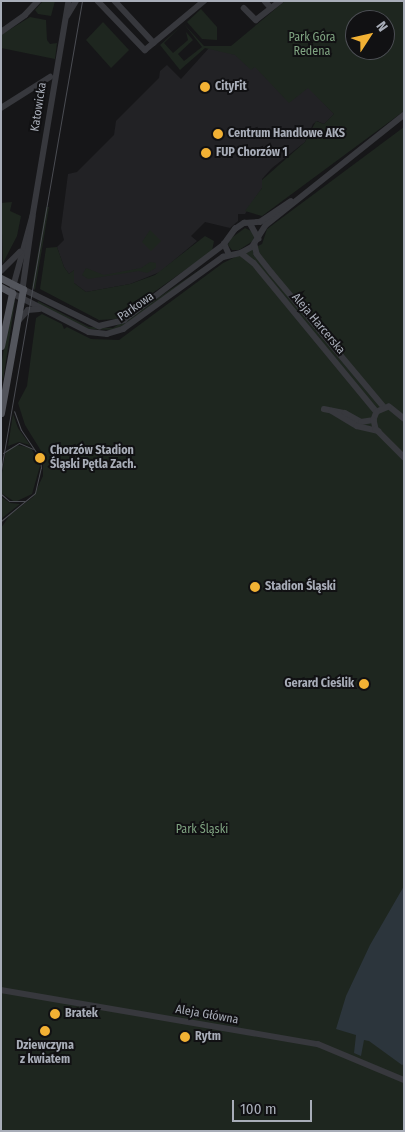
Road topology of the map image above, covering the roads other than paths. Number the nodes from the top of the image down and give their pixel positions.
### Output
1 (38, 1) edge
2 (69, 1) edge
3 (76, 1) edge
4 (98, 1) edge
5 (115, 1) edge
6 (204, 1) edge
7 (265, 1) edge
8 (280, 1) edge
9 (244, 8) dead end
10 (271, 8) junction
11 (106, 10) junction
12 (66, 18) junction
13 (1, 32) edge
14 (154, 43) junction
15 (50, 77) dead end
16 (1, 108) edge
17 (404, 116) edge
18 (303, 193) junction
19 (33, 216) junction
20 (250, 223) junction
21 (259, 239) junction
22 (224, 245) junction
23 (255, 245) junction
24 (21, 250) junction
25 (241, 253) junction
26 (229, 255) junction
27 (1, 271) edge
28 (1, 278) edge
29 (14, 284) junction
30 (1, 287) edge
31 (23, 289) junction
32 (12, 293) junction
33 (21, 298) junction
34 (296, 302) junction
35 (290, 307) junction
36 (41, 309) junction
37 (16, 327) junction
38 (1, 346) edge
39 (343, 358) junction
40 (337, 362) junction
41 (384, 407) junction
42 (324, 409) dead end
43 (332, 411) junction
44 (377, 412) junction
45 (1, 413) edge
46 (404, 419) edge
47 (374, 420) junction
48 (378, 430) junction
49 (404, 457) edge
50 (1, 990) edge
51 (404, 1080) edge

1 - 13 street
2 - 12 street, Katowicka
3 - 12 street
4 - 11 street
5 - 11 street
5 - 14 street
6 - 14 street
7 - 10 street
8 - 10 street
9 - 10 street
11 - 14 street
12 - 19 street, Katowicka
15 - 16 street
17 - 18 street
18 - 20 street
18 - 21 street
19 - 24 street, Katowicka
19 - 31 street, Katowicka
20 - 21 street
20 - 22 street, Parkowa
21 - 23 street
22 - 26 street
22 - 31 street, Parkowa
23 - 25 street
23 - 34 street, Aleja Harcerska
24 - 27 street
24 - 29 street, Katowicka
25 - 26 street
25 - 35 street, Aleja Harcerska
26 - 36 street, Parkowa
28 - 29 main road
29 - 31 main road
29 - 32 street, Katowicka
30 - 32 main road
31 - 33 main road, Katowicka
32 - 33 street, Parkowa
32 - 38 main road, Katowicka
33 - 36 street, Parkowa
33 - 37 main road, Katowicka
34 - 35 street
34 - 39 street, Aleja Harcerska
35 - 40 street, Aleja Harcerska
36 - 37 street
37 - 45 main road, Katowicka
39 - 40 street
39 - 41 street, Aleja Harcerska
40 - 44 street, Aleja Harcerska
41 - 44 street
41 - 46 street, Aleja Harcerska
42 - 43 street
43 - 47 street
43 - 48 street
44 - 47 street
47 - 48 street
48 - 49 street
50 - 51 street, Aleja Główna

